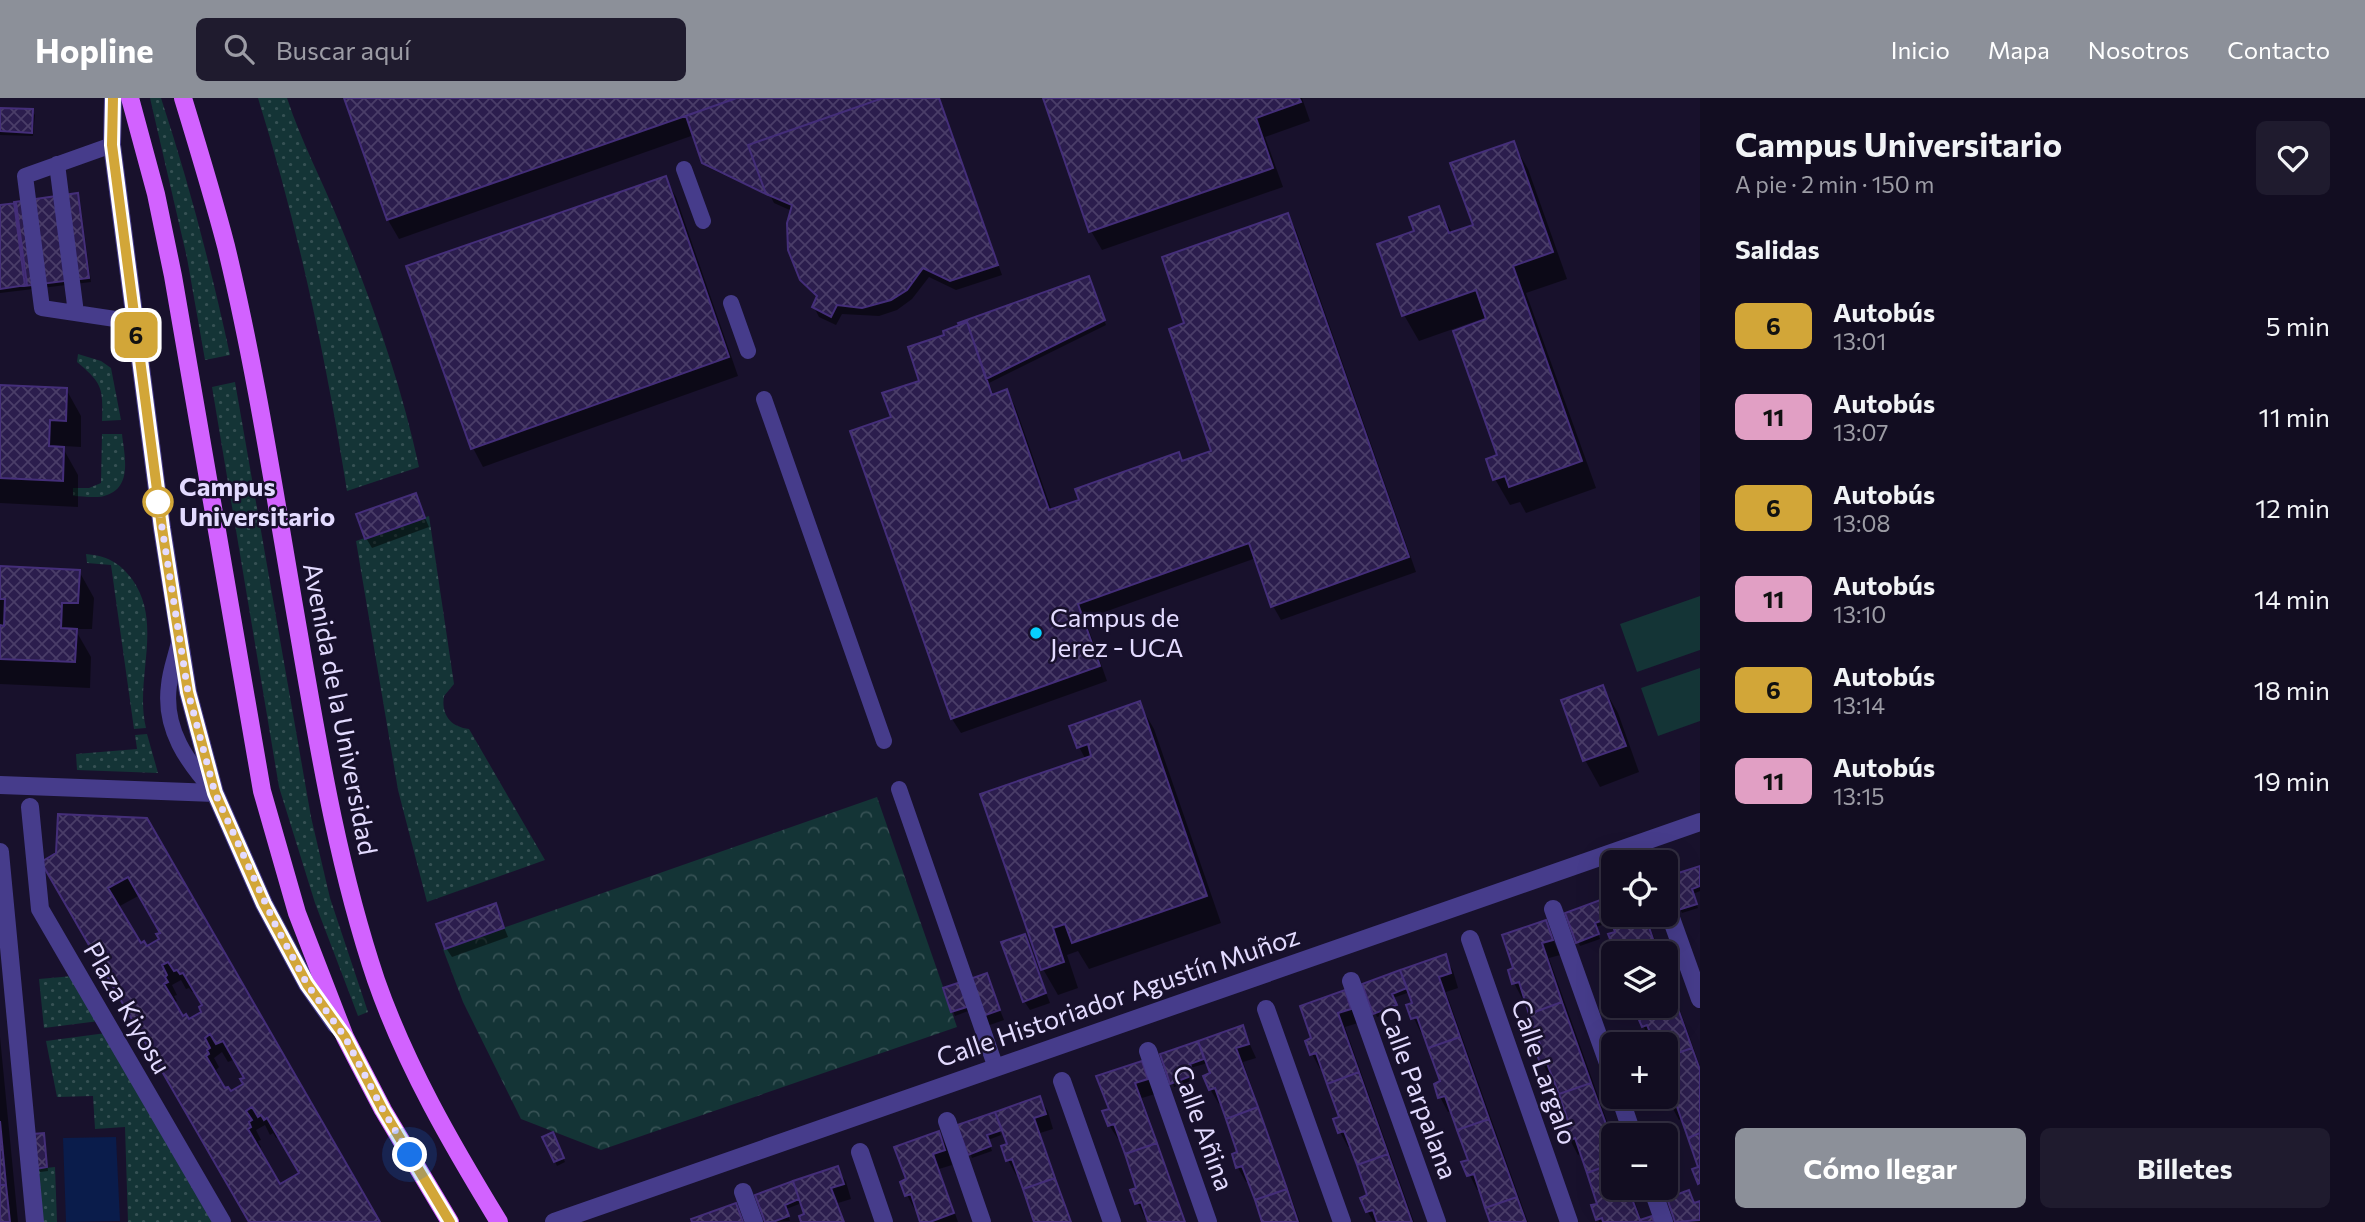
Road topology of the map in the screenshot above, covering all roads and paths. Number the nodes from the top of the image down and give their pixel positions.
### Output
1 (113, 98) edge
2 (130, 98) edge
3 (183, 98) edge
4 (112, 145) junction
5 (57, 164) junction
6 (684, 169) dead end
7 (703, 221) dead end
8 (731, 303) dead end
9 (76, 313) junction
10 (135, 322) junction
11 (748, 351) dead end
12 (764, 399) dead end
13 (884, 741) dead end
14 (0, 785) edge
15 (899, 789) dead end
16 (215, 793) junction
17 (30, 807) dead end
18 (1700, 822) edge
19 (0, 852) edge
20 (1553, 909) dead end
21 (1674, 927) edge
22 (1470, 939) dead end
23 (1351, 981) dead end
24 (1700, 999) edge
25 (1266, 1009) dead end
26 (345, 1037) junction
27 (1601, 1044) edge
28 (1147, 1051) dead end
29 (996, 1068) junction
30 (1062, 1081) dead end
31 (947, 1121) dead end
32 (860, 1152) dead end
33 (743, 1192) dead end
34 (1656, 1200) edge
35 (35, 1222) edge
36 (222, 1222) edge
37 (450, 1222) edge
38 (499, 1222) edge
39 (554, 1222) edge
40 (754, 1222) edge
41 (884, 1222) edge
42 (982, 1222) edge
43 (1112, 1222) edge
44 (1208, 1222) edge
45 (1342, 1222) edge
46 (1437, 1222) edge
47 (1569, 1222) edge
48 (1664, 1222) edge

1 - 4 street
2 - 26 main road
3 - 38 main road, Avenida de la Universidad
4 - 5 lane
4 - 10 street
5 - 9 lane
5 - 9 lane
6 - 7 lane
8 - 11 lane
9 - 10 lane
10 - 16 street
12 - 13 lane
14 - 16 street
15 - 29 lane
16 - 26 street
17 - 36 street, Plaza Kiyosu
18 - 29 street, Calle Historiador Agustín Muñoz
19 - 35 street
20 - 27 street
21 - 24 street
22 - 47 street, Calle Largalo
23 - 46 street, Calle Parpalana
25 - 45 street
26 - 37 main road
28 - 44 street, Calle Añina
29 - 39 street, Calle Historiador Agustín Muñoz
30 - 43 street
31 - 42 street
32 - 41 street
33 - 40 street
34 - 48 street

